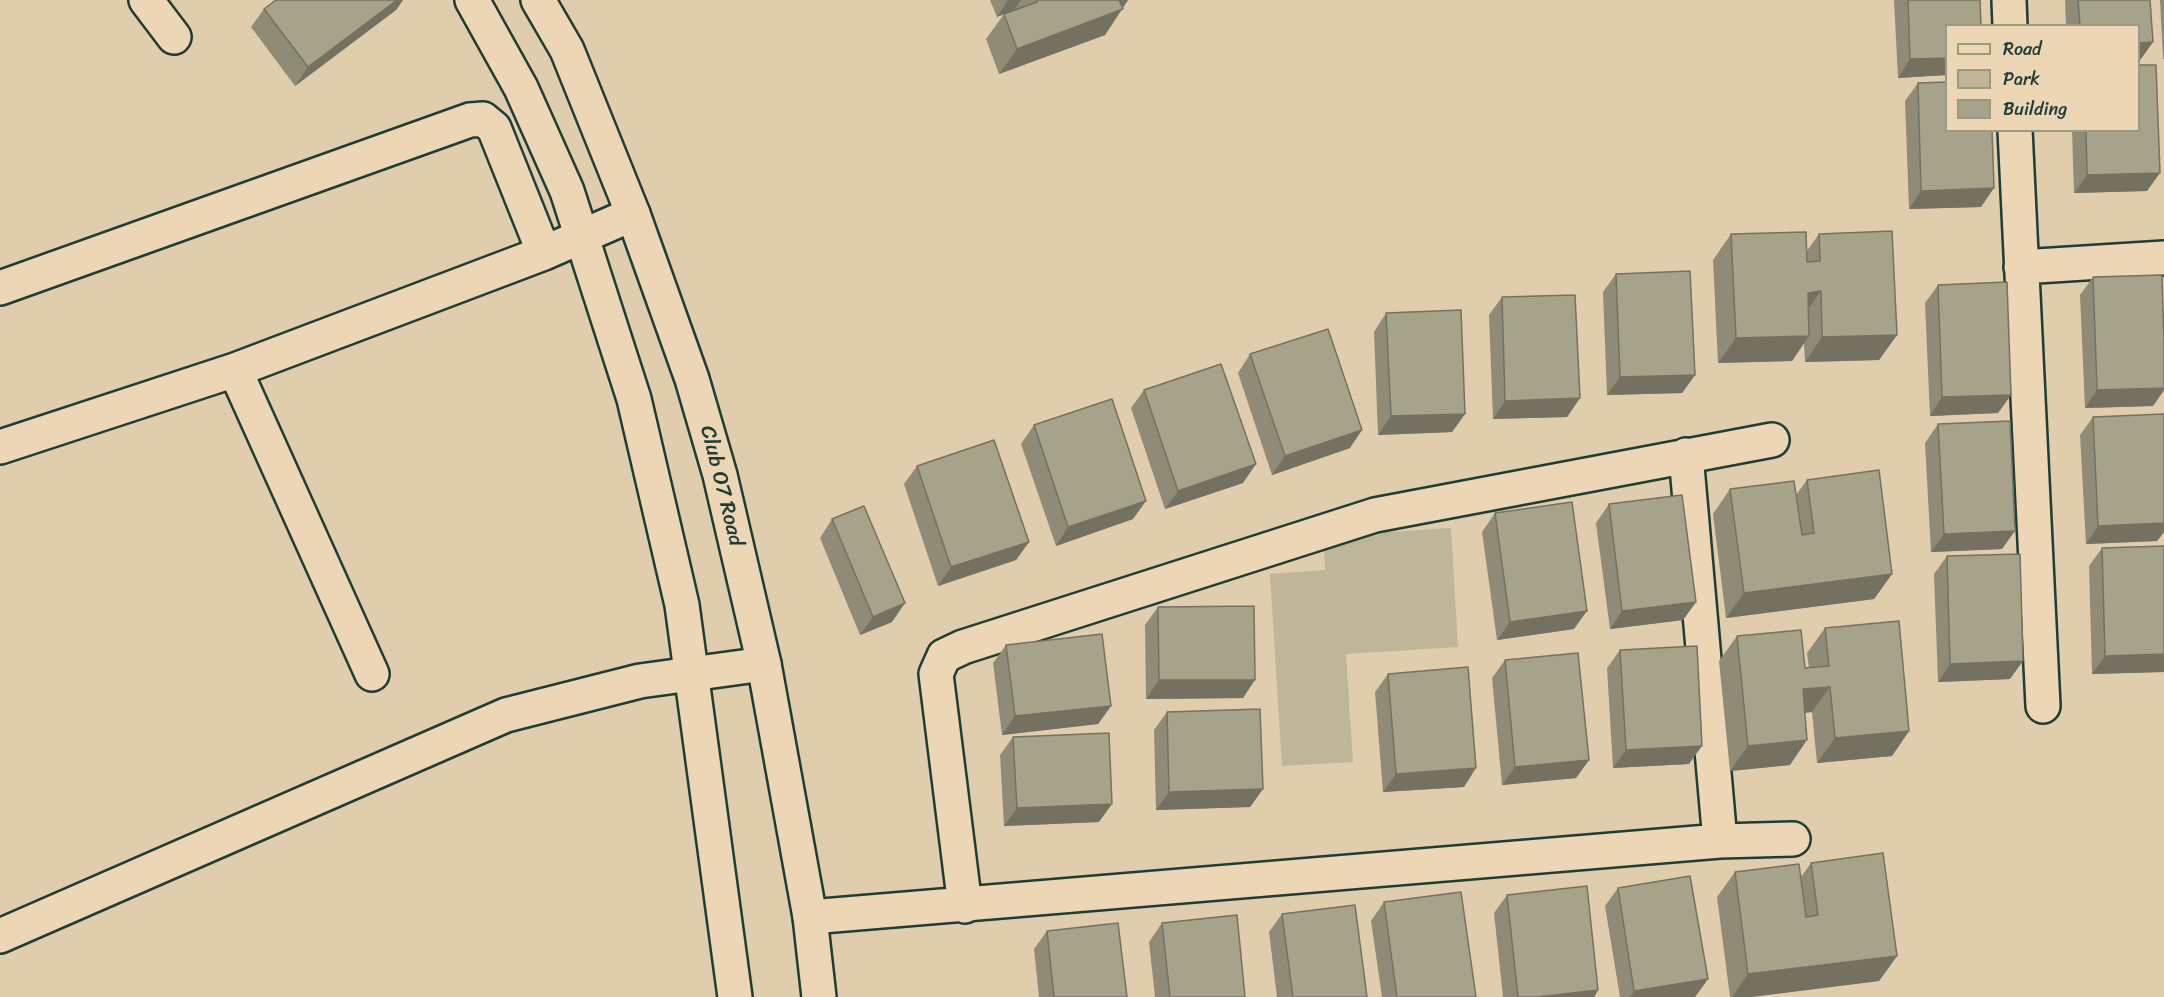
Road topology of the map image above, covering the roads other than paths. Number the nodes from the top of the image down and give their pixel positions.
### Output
1 (146, 0) edge
2 (472, 0) edge
3 (538, 0) edge
4 (2008, 0) edge
5 (2010, 24) edge
6 (174, 37) dead end
7 (2015, 132) edge
8 (633, 214) junction
9 (583, 236) junction
10 (544, 253) junction
11 (2164, 258) edge
12 (2021, 267) junction
13 (0, 288) edge
14 (235, 370) junction
15 (1772, 440) dead end
16 (0, 447) edge
17 (1686, 455) junction
18 (764, 664) junction
19 (372, 674) dead end
20 (692, 674) junction
21 (2043, 706) dead end
22 (1793, 839) dead end
23 (1720, 842) junction
24 (965, 906) junction
25 (810, 917) junction
26 (0, 936) edge
27 (735, 997) edge
28 (819, 997) edge

1 - 6 street
2 - 9 street
3 - 8 street, Club O7 Road
4 - 5 street
7 - 12 street
8 - 9 street
8 - 18 street, Club O7 Road
9 - 10 street
9 - 20 street
10 - 13 street
10 - 14 street
11 - 12 street
12 - 21 street
14 - 16 street
14 - 19 street
15 - 17 street
17 - 23 street
17 - 24 street
18 - 20 street
18 - 25 street, Club O7 Road
20 - 26 street
20 - 27 street
22 - 23 street
23 - 24 street
24 - 25 street
25 - 28 street, Club O7 Road

